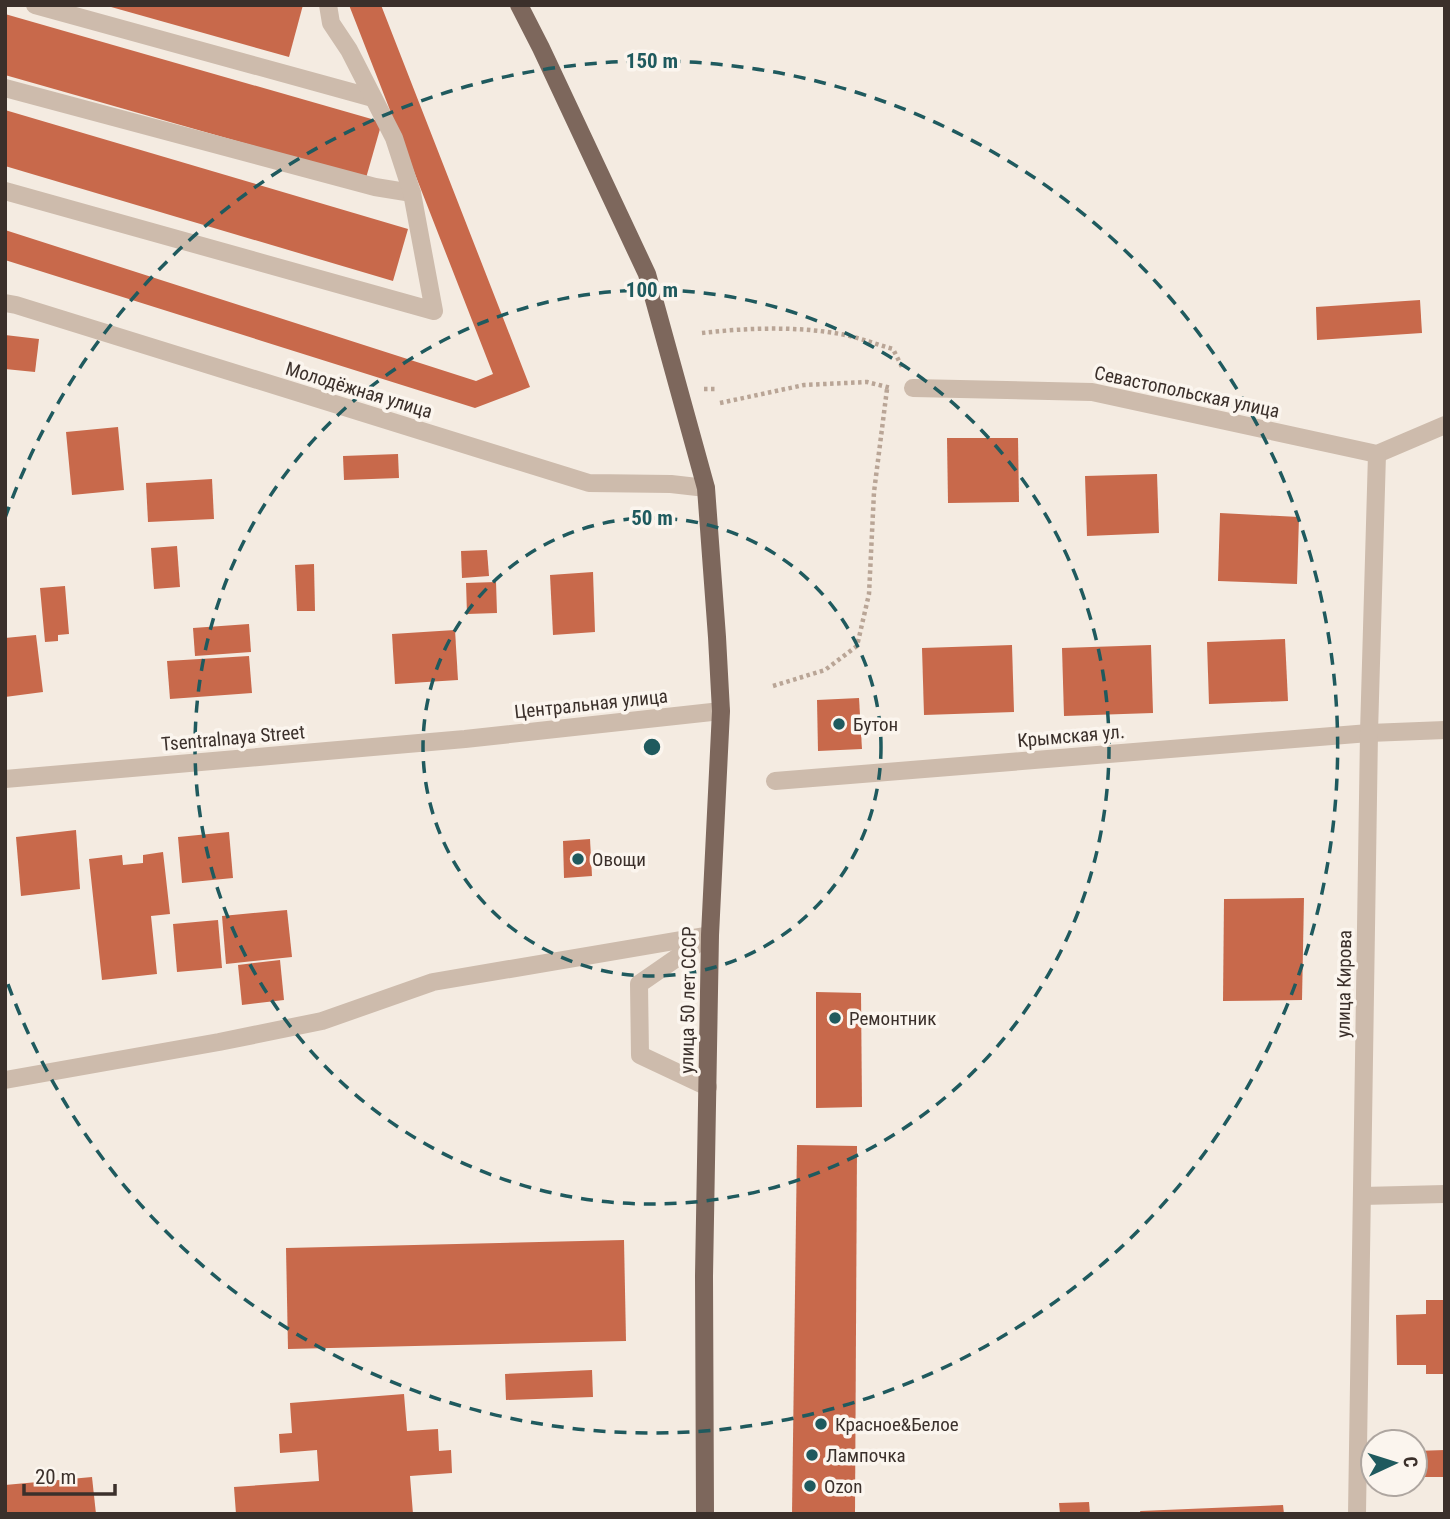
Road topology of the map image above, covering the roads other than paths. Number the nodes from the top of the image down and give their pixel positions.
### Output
1 (35, 5) edge
2 (328, 5) edge
3 (519, 5) edge
4 (5, 88) edge
5 (373, 98) junction
6 (5, 191) edge
7 (412, 193) junction
8 (5, 303) edge
9 (913, 388) road end
10 (1445, 425) edge
11 (1377, 454) junction
12 (706, 488) junction
13 (721, 711) junction
14 (1445, 730) edge
15 (1369, 733) junction
16 (5, 779) edge
17 (775, 781) dead end
18 (710, 935) junction
19 (5, 1080) edge
20 (708, 1087) junction
21 (1445, 1194) edge
22 (1362, 1196) junction
23 (705, 1514) edge
24 (1357, 1514) edge

1 - 5 street
2 - 5 street
3 - 12 main road, улица 50 лет СССР
4 - 7 street
5 - 7 street
6 - 7 street
8 - 12 street, Молодёжная улица
9 - 11 street, Севастопольская улица
10 - 11 street
11 - 15 street, улица Кирова
12 - 13 main road, улица 50 лет СССР
13 - 16 street, Центральная улица
13 - 18 main road, улица 50 лет СССР
14 - 15 street, Крымская ул.
15 - 17 street, Крымская ул.
15 - 22 street, улица Кирова
18 - 19 street
18 - 20 main road, улица 50 лет СССР
18 - 20 street
20 - 23 main road, улица 50 лет СССР
21 - 22 street
22 - 24 street, улица Кирова

